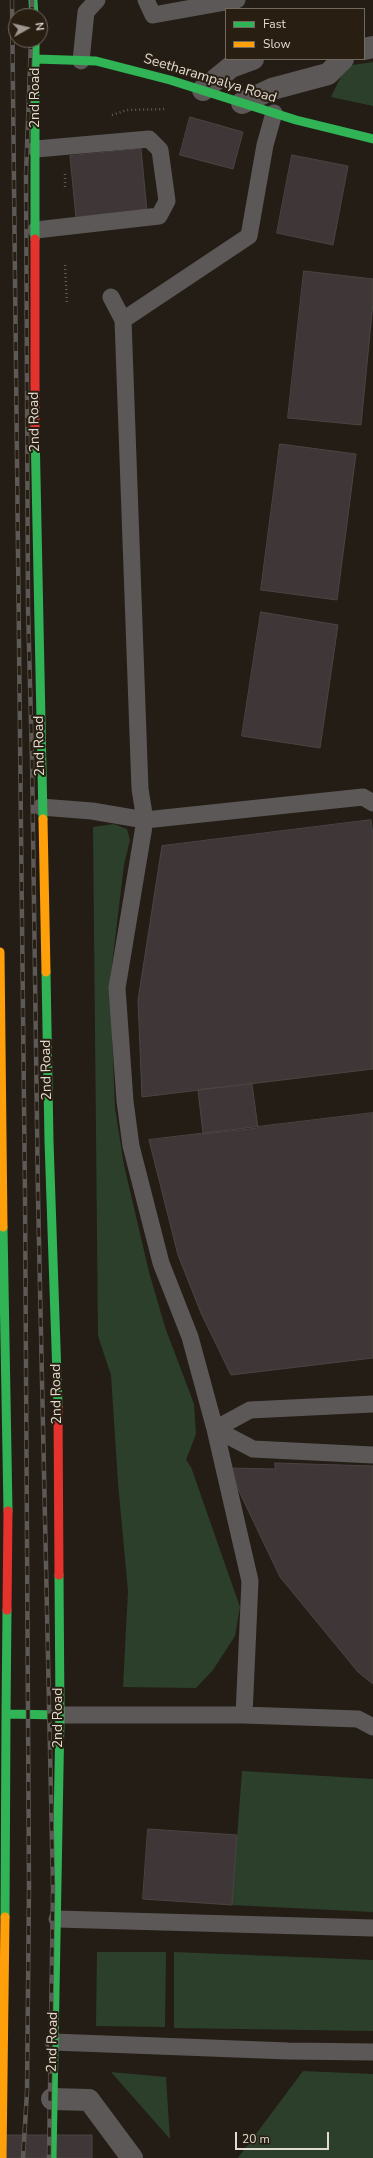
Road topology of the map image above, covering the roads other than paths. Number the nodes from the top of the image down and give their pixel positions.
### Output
1 (97, 0) edge
2 (146, 0) edge
3 (237, 0) edge
4 (35, 48) edge
5 (36, 59) junction
6 (250, 60) edge
7 (342, 60) edge
8 (81, 61) junction
9 (203, 90) junction
10 (242, 103) junction
11 (274, 113) junction
12 (373, 139) edge
13 (36, 149) junction
14 (36, 230) junction
15 (111, 297) dead end
16 (123, 320) junction
17 (373, 803) edge
18 (41, 807) junction
19 (145, 820) junction
20 (0, 952) edge
21 (373, 1404) edge
22 (215, 1429) junction
23 (373, 1455) edge
24 (4, 1462) edge
25 (3, 1714) edge
26 (60, 1715) junction
27 (244, 1715) junction
28 (373, 1727) edge
29 (57, 1919) junction
30 (373, 1928) edge
31 (53, 2042) junction
32 (373, 2052) edge
33 (2, 2093) edge
34 (52, 2100) junction
35 (2, 2158) edge
36 (52, 2158) edge
37 (132, 2158) edge

1 - 8 lane
2 - 3 lane
4 - 5 main road, 2nd Road
5 - 8 main road, Seetharampalya Road
5 - 13 main road, 2nd Road
6 - 9 street
7 - 10 street
8 - 9 main road, Seetharampalya Road
9 - 10 main road, Seetharampalya Road
10 - 11 main road, Seetharampalya Road
11 - 12 main road, Seetharampalya Road
11 - 16 lane
13 - 14 main road, 2nd Road
13 - 14 lane
14 - 18 main road, 2nd Road
15 - 16 lane
16 - 19 lane
17 - 19 lane
18 - 19 lane
18 - 26 main road, 2nd Road
19 - 22 lane
20 - 24 main road
21 - 22 lane
22 - 23 lane
22 - 27 lane
24 - 25 main road
25 - 26 main road
25 - 33 main road
26 - 27 lane
26 - 29 main road, 2nd Road
27 - 28 lane
29 - 30 lane
29 - 31 main road, 2nd Road
31 - 32 lane
31 - 34 main road, 2nd Road
33 - 35 main road
34 - 36 main road, 2nd Road
34 - 37 street

